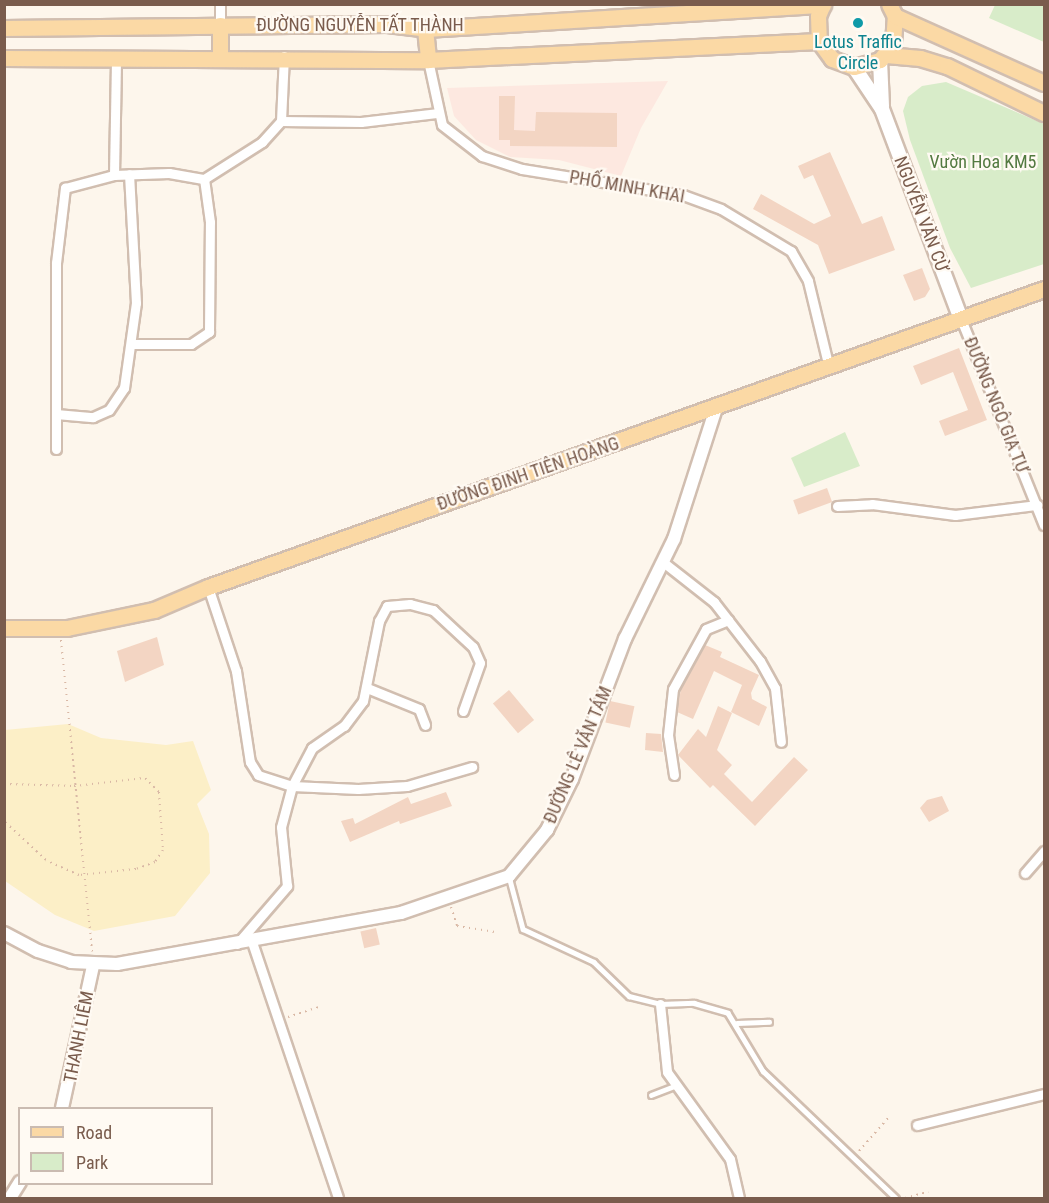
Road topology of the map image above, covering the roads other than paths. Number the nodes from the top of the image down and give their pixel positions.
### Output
1 (220, 4) edge
2 (823, 5) edge
3 (892, 10) edge
4 (220, 25) junction
5 (4, 28) edge
6 (425, 29) junction
7 (819, 41) junction
8 (284, 56) junction
9 (116, 57) junction
10 (220, 57) junction
11 (4, 58) edge
12 (883, 58) junction
13 (428, 60) junction
14 (854, 67) junction
15 (1044, 83) edge
16 (882, 109) junction
17 (438, 113) junction
18 (1044, 113) edge
19 (281, 121) junction
20 (129, 174) junction
21 (114, 175) junction
22 (204, 179) junction
23 (1044, 289) edge
24 (961, 319) junction
25 (133, 344) junction
26 (829, 368) junction
27 (716, 408) junction
28 (56, 414) junction
29 (56, 449) dead end
30 (1037, 505) junction
31 (837, 506) dead end
32 (1044, 525) edge
33 (663, 562) junction
34 (208, 587) junction
35 (729, 620) junction
36 (4, 628) edge
37 (367, 688) junction
38 (463, 711) dead end
39 (425, 725) dead end
40 (781, 742) dead end
41 (472, 767) dead end
42 (674, 775) dead end
43 (292, 786) junction
44 (1044, 851) edge
45 (1025, 873) dead end
46 (508, 876) junction
47 (4, 933) edge
48 (252, 942) junction
49 (236, 945) junction
50 (93, 966) junction
51 (660, 1004) junction
52 (769, 1022) dead end
53 (737, 1023) junction
54 (675, 1086) junction
55 (1044, 1094) edge
56 (651, 1095) dead end
57 (62, 1107) edge
58 (917, 1125) dead end
59 (18, 1185) edge
60 (10, 1198) edge
61 (338, 1198) edge
62 (739, 1198) edge
63 (896, 1198) edge

1 - 4 street
2 - 6 main road, ĐƯỜNG NGUYỄN TẤT THÀNH
2 - 7 main road
3 - 12 main road
3 - 15 main road
4 - 5 main road, ĐƯỜNG NGUYỄN TẤT THÀNH
4 - 6 main road, ĐƯỜNG NGUYỄN TẤT THÀNH
4 - 10 main road
6 - 13 main road
7 - 13 main road, ĐƯỜNG NGUYỄN TẤT THÀNH
7 - 14 main road
8 - 10 main road, ĐƯỜNG NGUYỄN TẤT THÀNH
8 - 13 main road, ĐƯỜNG NGUYỄN TẤT THÀNH
8 - 19 street
9 - 10 main road, ĐƯỜNG NGUYỄN TẤT THÀNH
9 - 11 main road, ĐƯỜNG NGUYỄN TẤT THÀNH
9 - 21 street
12 - 14 main road
12 - 16 main road, NGUYỄN VĂN CỪ
12 - 18 main road
13 - 17 street, PHỐ MINH KHAI
14 - 16 main road, NGUYỄN VĂN CỪ
16 - 24 main road, NGUYỄN VĂN CỪ
17 - 19 street
17 - 26 street, PHỐ MINH KHAI
19 - 22 street
20 - 21 street
20 - 22 street
20 - 25 street
21 - 28 street
22 - 25 street
23 - 24 main road, ĐƯỜNG ĐINH TIÊN HOÀNG
24 - 26 main road, ĐƯỜNG ĐINH TIÊN HOÀNG
24 - 30 street, ĐƯỜNG NGÔ GIA TỰ
25 - 28 street
26 - 27 main road, ĐƯỜNG ĐINH TIÊN HOÀNG
27 - 33 street, ĐƯỜNG LÊ VĂN TÁM
27 - 34 main road, ĐƯỜNG ĐINH TIÊN HOÀNG
28 - 29 street
30 - 31 street
30 - 32 street, ĐƯỜNG NGÔ GIA TỰ
33 - 35 street
33 - 46 street, ĐƯỜNG LÊ VĂN TÁM
34 - 36 main road, ĐƯỜNG ĐINH TIÊN HOÀNG
34 - 43 street
35 - 40 street
35 - 42 street
37 - 38 street
37 - 39 street
37 - 43 street
41 - 43 street
43 - 49 street
44 - 45 street
46 - 48 street, ĐƯỜNG LÊ VĂN TÁM
46 - 51 lane
47 - 50 street, ĐƯỜNG LÊ VĂN TÁM
48 - 49 street, ĐƯỜNG LÊ VĂN TÁM
48 - 61 street
49 - 50 street, ĐƯỜNG LÊ VĂN TÁM
50 - 57 street, THANH LIÊM
51 - 53 lane
51 - 54 street
52 - 53 lane
53 - 63 lane
54 - 56 lane
54 - 62 street
55 - 58 street
59 - 60 street

